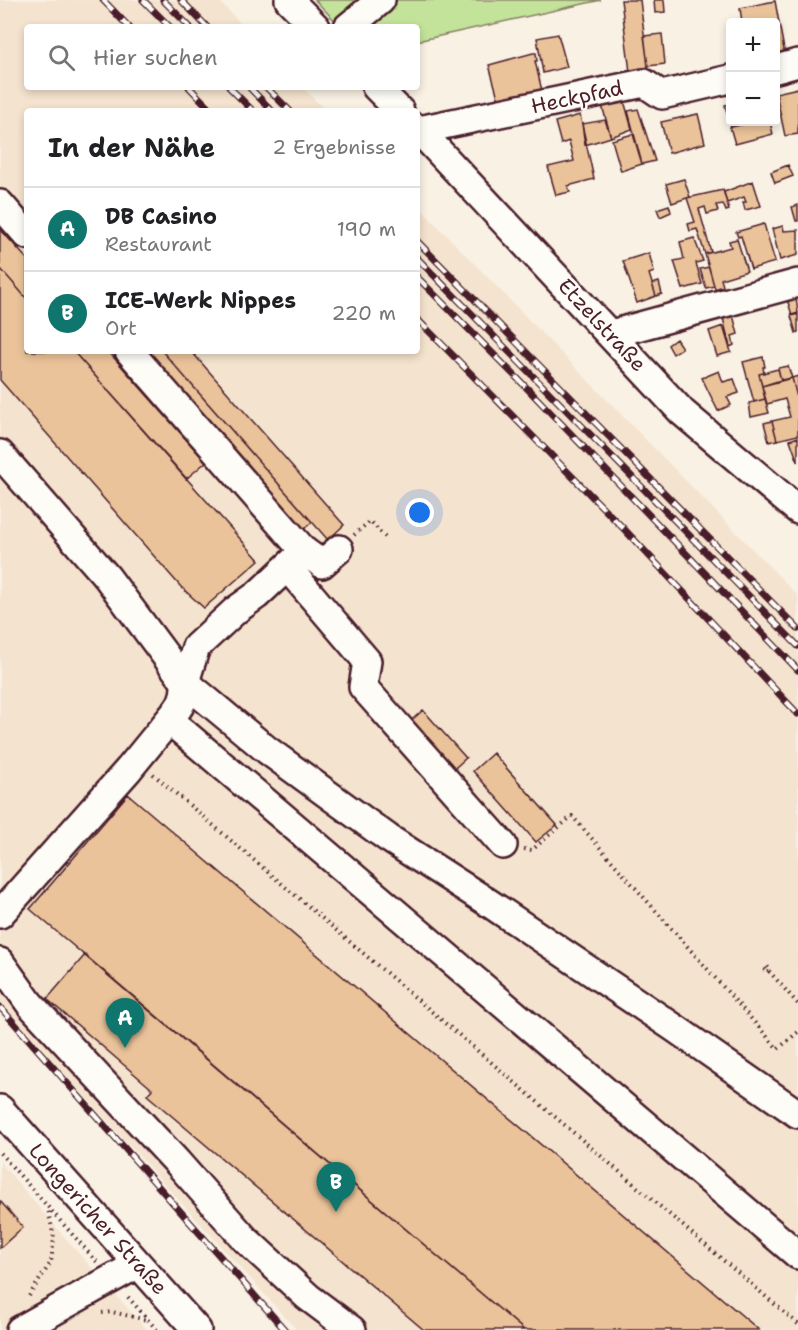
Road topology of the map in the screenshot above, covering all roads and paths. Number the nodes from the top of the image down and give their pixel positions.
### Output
1 (289, 0) edge
2 (381, 0) edge
3 (313, 24) edge
4 (352, 24) edge
5 (798, 63) edge
6 (780, 68) edge
7 (726, 80) edge
8 (379, 90) edge
9 (397, 108) edge
10 (420, 122) edge
11 (420, 131) edge
12 (0, 204) edge
13 (24, 232) edge
14 (798, 283) edge
15 (611, 334) junction
16 (131, 354) edge
17 (0, 454) edge
18 (798, 510) edge
19 (388, 540) dead end
20 (339, 549) joint
21 (296, 559) junction
22 (185, 682) junction
23 (169, 720) junction
24 (136, 760) junction
25 (503, 845) joint
26 (0, 914) edge
27 (0, 962) edge
28 (767, 969) dead end
29 (798, 1004) edge
30 (798, 1032) edge
31 (0, 1109) edge
32 (798, 1114) edge
33 (0, 1153) edge
34 (48, 1208) junction
35 (798, 1255) edge
36 (138, 1264) junction
37 (112, 1278) junction
38 (23, 1300) dead end
39 (92, 1314) dead end
40 (148, 1320) junction
41 (798, 1324) edge
42 (20, 1330) edge
43 (157, 1330) edge
44 (197, 1330) edge
45 (352, 1330) edge

1 - 3 street
2 - 4 street
5 - 6 street
7 - 10 street, Heckpfad
8 - 9 street, Etzelstraße
11 - 15 street, Etzelstraße
12 - 13 street
14 - 15 street
15 - 18 street, Etzelstraße
16 - 21 street
17 - 22 street
19 - 20 path
20 - 21 street
21 - 22 street
21 - 25 street
22 - 23 street
22 - 32 street
23 - 24 street
23 - 35 street
24 - 26 street
24 - 41 path
25 - 30 path
27 - 45 street
28 - 29 path
31 - 36 street, Longericher Straße
33 - 34 path
34 - 37 path
34 - 38 path
36 - 37 street
36 - 44 street, Longericher Straße
37 - 40 path
37 - 42 street
39 - 40 path
40 - 43 path

